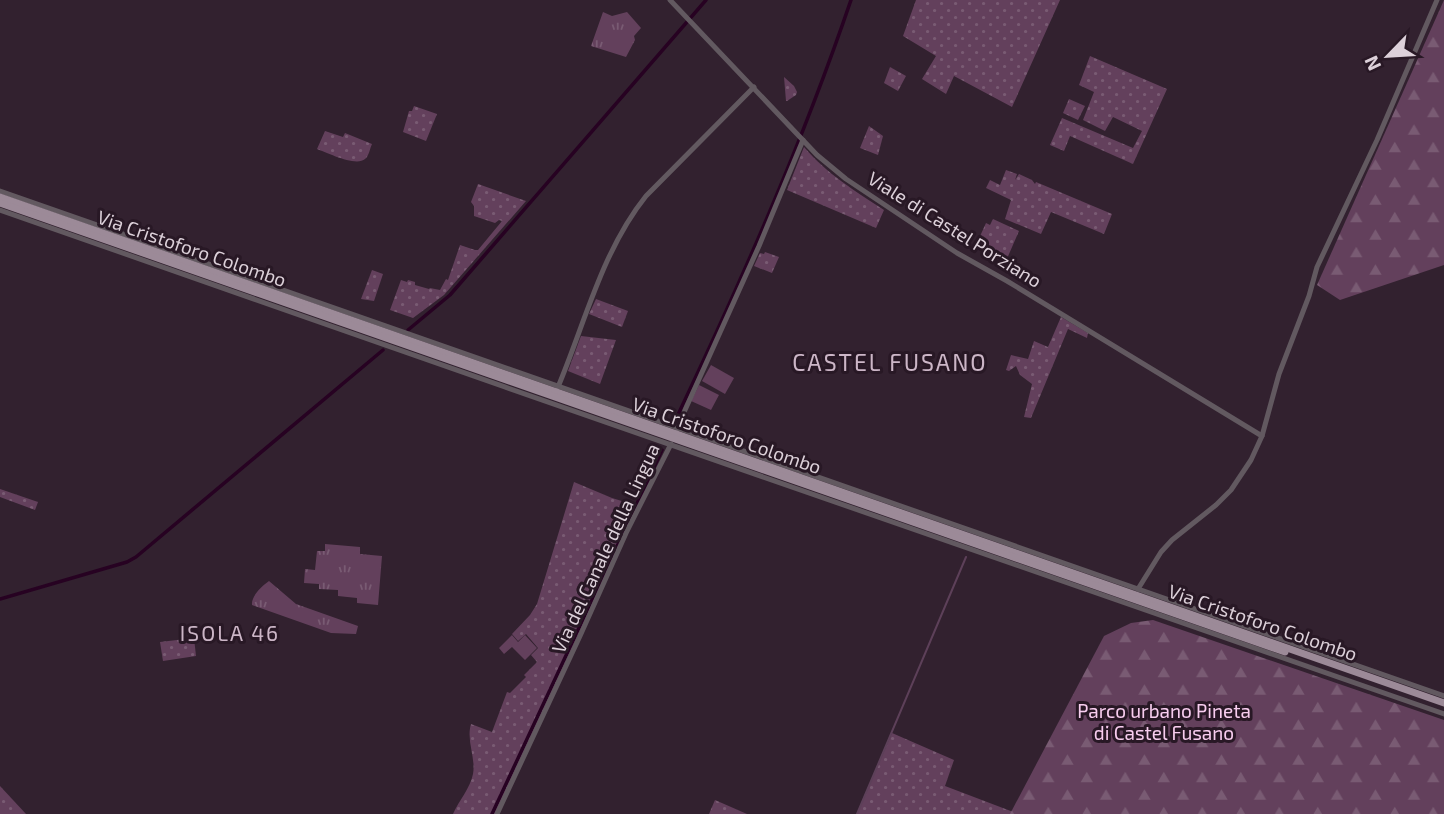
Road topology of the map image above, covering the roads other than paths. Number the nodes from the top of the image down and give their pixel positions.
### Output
1 (670, 0) edge
2 (1437, 0) edge
3 (754, 87) junction
4 (802, 139) junction
5 (0, 191) edge
6 (0, 197) edge
7 (0, 203) edge
8 (0, 210) edge
9 (555, 395) junction
10 (593, 411) junction
11 (598, 420) junction
12 (1262, 436) junction
13 (675, 437) junction
14 (750, 453) junction
15 (753, 461) junction
16 (978, 533) junction
17 (984, 542) junction
18 (1132, 596) junction
19 (1228, 624) junction
20 (1444, 696) edge
21 (1444, 705) edge
22 (1444, 714) edge
23 (496, 814) edge

1 - 3 street, Viale di Castel Porziano
2 - 12 street
3 - 4 street, Viale di Castel Porziano
3 - 9 street
4 - 12 street, Viale di Castel Porziano
4 - 13 street, Via del Canale della Lingua
5 - 9 street, Via Cristoforo Colombo
6 - 9 main road, Via Cristoforo Colombo
7 - 9 main road, Via Cristoforo Colombo
8 - 9 street, Via Cristoforo Colombo
9 - 10 main road, Via Cristoforo Colombo
9 - 11 street, Via Cristoforo Colombo
9 - 13 main road, Via Cristoforo Colombo
10 - 11 street
10 - 13 main road, Via Cristoforo Colombo
11 - 13 street, Via Cristoforo Colombo
12 - 18 street
13 - 14 street, Via Cristoforo Colombo
13 - 15 main road, Via Cristoforo Colombo
13 - 18 main road, Via Cristoforo Colombo
13 - 23 street, Via del Canale della Lingua
14 - 15 main road
14 - 16 street, Via Cristoforo Colombo
15 - 17 main road, Via Cristoforo Colombo
16 - 17 main road
16 - 18 street, Via Cristoforo Colombo
17 - 18 main road, Via Cristoforo Colombo
18 - 19 main road, Via Cristoforo Colombo
18 - 21 main road, Via Cristoforo Colombo
18 - 22 street, Via Cristoforo Colombo
19 - 20 street, Via Cristoforo Colombo
19 - 21 main road, Via Cristoforo Colombo

